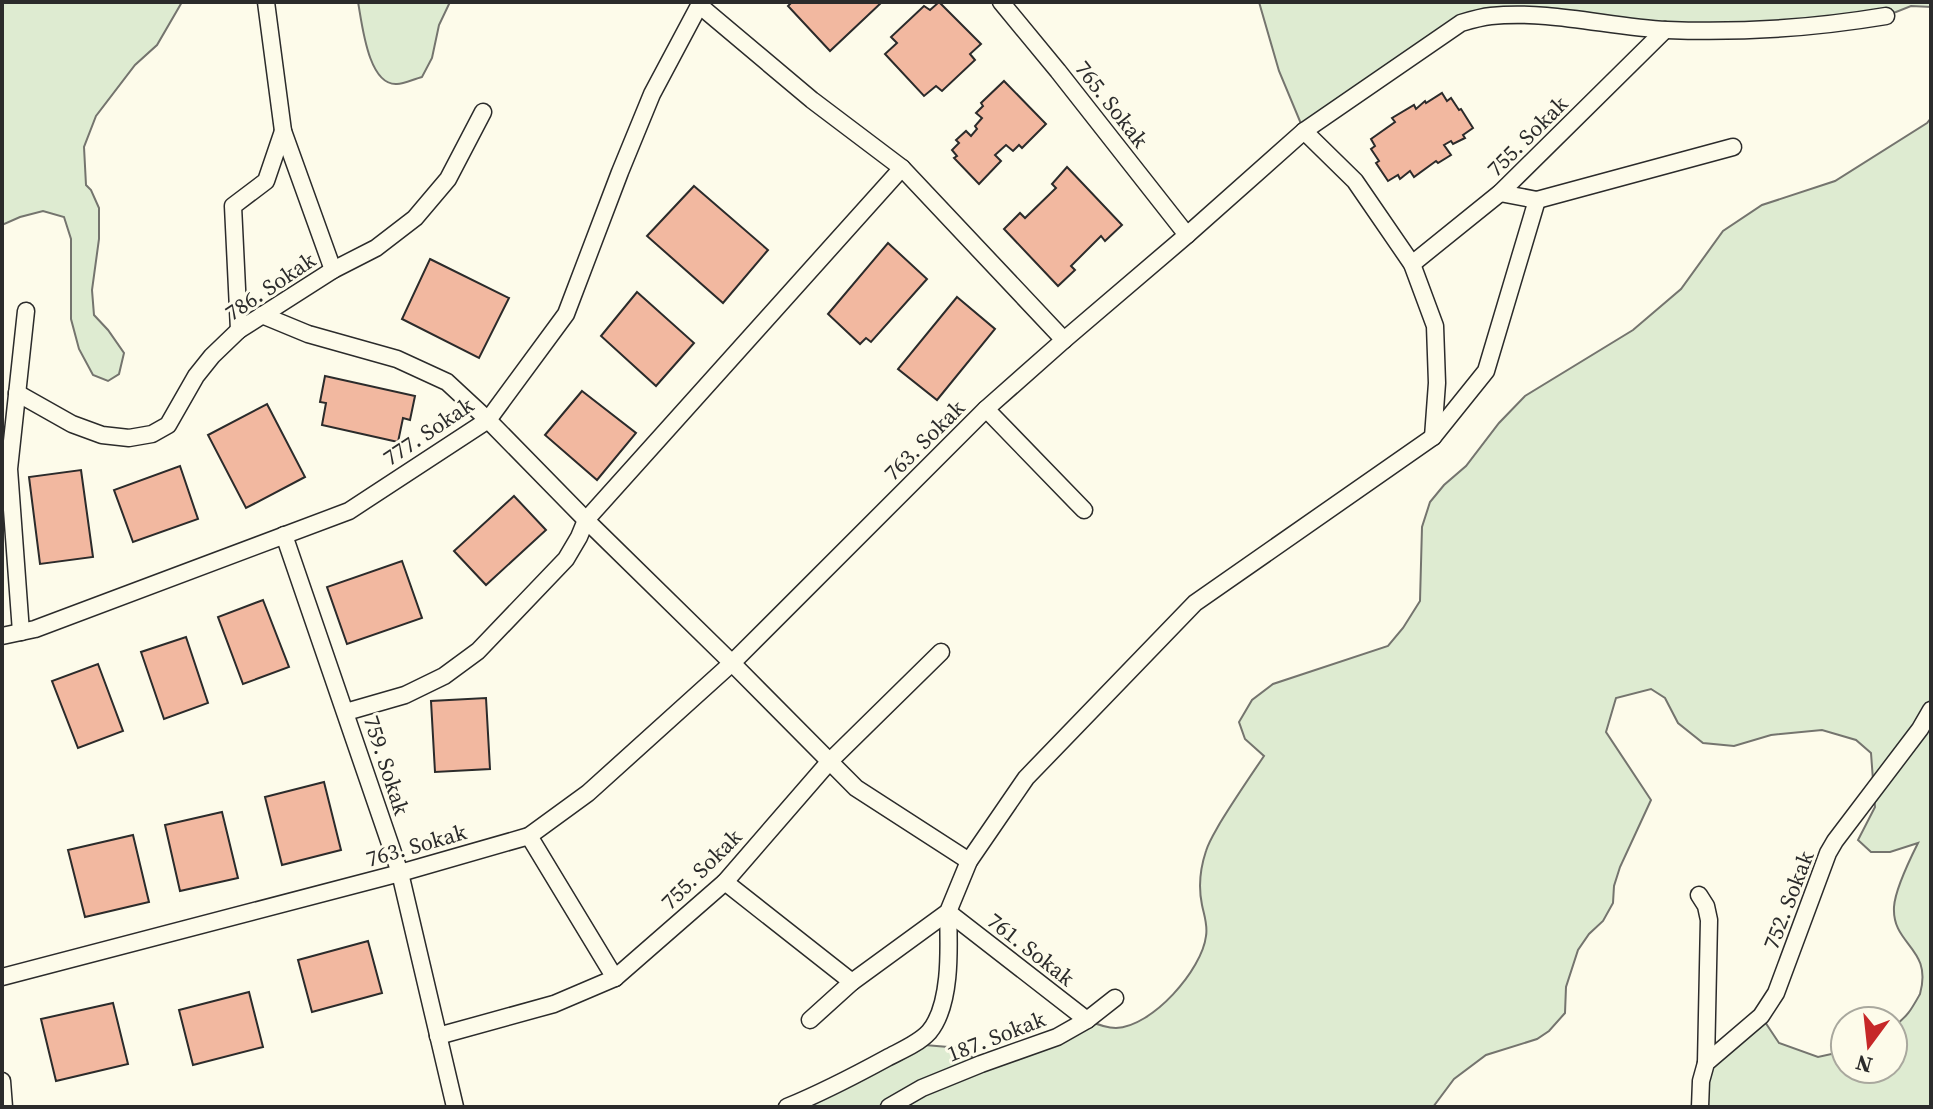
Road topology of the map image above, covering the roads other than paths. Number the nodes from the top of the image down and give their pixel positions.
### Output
1 (266, 2) edge
2 (1001, 2) edge
3 (700, 4) edge
4 (1886, 16) dead end
5 (1665, 30) junction
6 (483, 112) dead end
7 (283, 131) junction
8 (1304, 131) junction
9 (1733, 147) dead end
10 (902, 168) junction
11 (1500, 193) junction
12 (1537, 200) junction
13 (1187, 235) junction
14 (1412, 264) junction
15 (333, 270) junction
16 (26, 311) dead end
17 (262, 315) junction
18 (239, 330) junction
19 (1064, 340) junction
20 (17, 393) junction
21 (986, 409) junction
22 (488, 420) junction
23 (1433, 437) junction
24 (5, 470) edge
25 (1084, 510) dead end
26 (586, 520) junction
27 (284, 535) junction
28 (21, 632) junction
29 (2, 636) edge
30 (941, 652) dead end
31 (732, 663) junction
32 (1931, 710) edge
33 (346, 712) junction
34 (829, 762) junction
35 (529, 836) junction
36 (969, 861) junction
37 (400, 873) junction
38 (725, 882) junction
39 (1699, 895) dead end
40 (948, 912) junction
41 (2, 977) edge
42 (615, 978) junction
43 (852, 982) junction
44 (1115, 998) dead end
45 (810, 1020) dead end
46 (1087, 1020) junction
47 (438, 1036) junction
48 (1706, 1063) junction
49 (2, 1081) edge
50 (4, 1107) edge
51 (455, 1107) edge
52 (787, 1107) edge
53 (889, 1107) edge
54 (1700, 1107) edge

1 - 7 street
2 - 13 street, 765. Sokak
3 - 10 street
3 - 22 street, 777. Sokak
4 - 5 street, 763. Sokak
5 - 8 street, 763. Sokak
5 - 11 street, 755. Sokak
6 - 15 street, 786. Sokak
7 - 15 street
7 - 18 street
8 - 13 street, 763. Sokak
8 - 14 street
9 - 12 street
10 - 19 street
10 - 26 street
11 - 12 street
11 - 14 street, 755. Sokak
12 - 23 street
13 - 19 street, 763. Sokak
14 - 23 street
15 - 17 street, 786. Sokak
16 - 20 street
17 - 18 street, 786. Sokak
17 - 22 street
18 - 20 street, 786. Sokak
19 - 21 street, 763. Sokak
20 - 24 street
21 - 25 street
21 - 31 street, 763. Sokak
22 - 26 street
22 - 27 street, 777. Sokak
23 - 36 street
24 - 28 street
26 - 31 street
26 - 33 street
27 - 28 street, 777. Sokak
27 - 33 street, 759. Sokak
28 - 29 street, 777. Sokak
30 - 34 street, 755. Sokak
31 - 34 street
31 - 35 street, 763. Sokak
32 - 48 street, 752. Sokak
33 - 37 street, 759. Sokak
34 - 36 street
34 - 38 street, 755. Sokak
35 - 37 street, 763. Sokak
35 - 42 street
36 - 40 street
37 - 41 street, 763. Sokak
37 - 47 street, 759. Sokak
38 - 42 street, 755. Sokak
38 - 43 street
39 - 48 street
40 - 43 street
40 - 46 street, 761. Sokak
40 - 52 street
42 - 47 street, 755. Sokak
43 - 45 street
44 - 46 street, 187. Sokak
46 - 53 street, 187. Sokak
47 - 51 street, 759. Sokak
48 - 54 street
49 - 50 street

